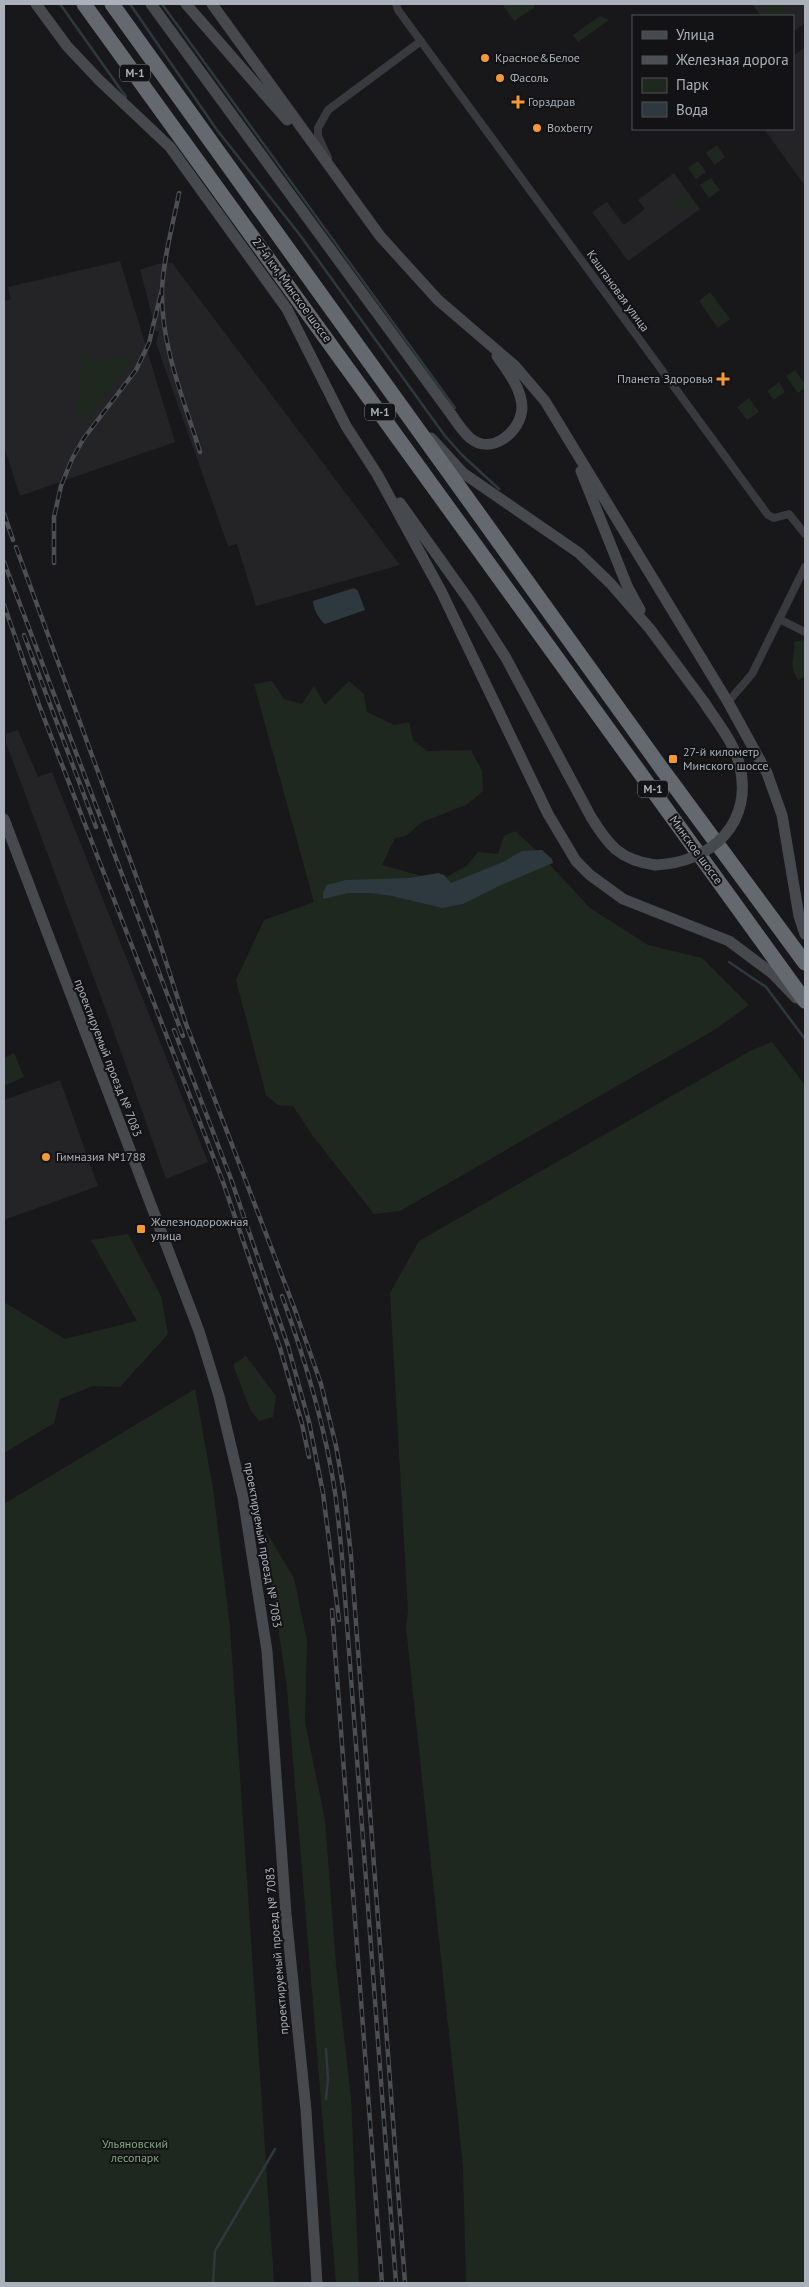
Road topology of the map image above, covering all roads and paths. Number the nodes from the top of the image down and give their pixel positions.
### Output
1 (36, 4) edge
2 (84, 4) edge
3 (112, 4) edge
4 (151, 4) edge
5 (186, 4) edge
6 (212, 4) edge
7 (396, 4) edge
8 (420, 40) junction
9 (335, 176) junction
10 (260, 246) junction
11 (483, 336) junction
12 (401, 406) junction
13 (338, 412) junction
14 (561, 427) junction
15 (377, 474) junction
16 (805, 534) edge
17 (516, 564) joint
18 (805, 567) edge
19 (500, 578) joint
20 (780, 619) junction
21 (650, 629) junction
22 (805, 632) edge
23 (728, 702) junction
24 (4, 819) edge
25 (805, 934) edge
26 (805, 963) edge
27 (805, 1001) edge
28 (805, 1007) edge
29 (317, 2283) edge

1 - 13 main road
2 - 10 highway, 27-й км, Минское шоссе / М-1
3 - 12 highway, 27-й км, Минское шоссе / М-1
4 - 11 main road
5 - 9 main road
6 - 9 main road
7 - 8 street, Каштановая улица
8 - 9 street
8 - 16 street, Каштановая улица
9 - 11 main road
10 - 13 main road
10 - 19 highway, 27-й км, Минское шоссе / М-1
11 - 14 main road
12 - 17 highway, 27-й км, Минское шоссе / М-1
12 - 21 main road
13 - 15 main road
14 - 21 main road
14 - 23 main road
15 - 21 main road, bridge
15 - 28 main road
17 - 26 highway, Минское шоссе / М-1
18 - 20 street
19 - 27 highway, Минское шоссе / М-1
20 - 22 street
20 - 23 street
23 - 25 main road
24 - 29 main road, проектируемый проезд № 7083

